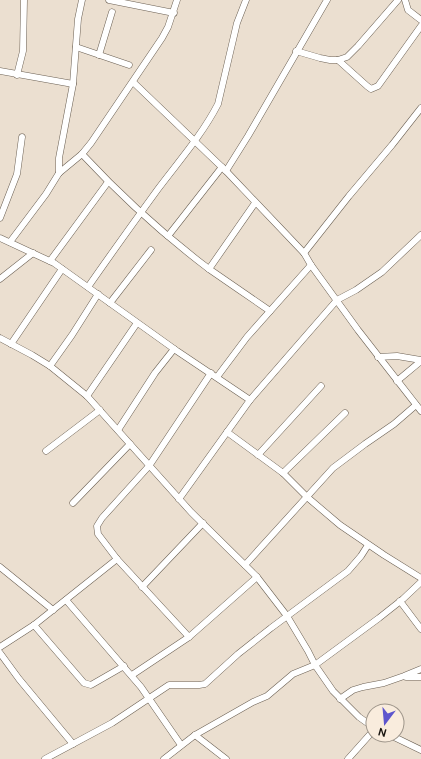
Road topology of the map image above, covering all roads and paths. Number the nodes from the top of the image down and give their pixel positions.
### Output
1 (24, 0) edge
2 (82, 0) edge
3 (109, 0) edge
4 (177, 0) edge
5 (246, 0) edge
6 (327, 0) edge
7 (398, 0) edge
8 (405, 0) edge
9 (112, 12) dead end
10 (174, 13) junction
11 (420, 18) edge
12 (421, 26) edge
13 (76, 47) junction
14 (296, 51) junction
15 (99, 55) junction
16 (338, 60) junction
17 (129, 65) dead end
18 (0, 71) edge
19 (17, 75) junction
20 (133, 82) junction
21 (72, 84) junction
22 (421, 108) edge
23 (418, 114) edge
24 (22, 137) dead end
25 (195, 141) junction
26 (82, 154) junction
27 (224, 169) junction
28 (58, 172) junction
29 (108, 182) junction
30 (255, 203) junction
31 (142, 213) junction
32 (0, 218) edge
33 (421, 235) edge
34 (168, 236) junction
35 (0, 238) edge
36 (10, 242) junction
37 (151, 250) dead end
38 (304, 252) junction
39 (33, 253) junction
40 (50, 261) junction
41 (311, 265) junction
42 (62, 269) junction
43 (209, 269) junction
44 (0, 280) edge
45 (88, 287) junction
46 (98, 294) junction
47 (337, 300) junction
48 (110, 303) junction
49 (270, 311) junction
50 (137, 323) junction
51 (0, 338) edge
52 (11, 344) junction
53 (174, 349) junction
54 (378, 357) junction
55 (421, 361) edge
56 (50, 366) junction
57 (211, 373) junction
58 (217, 377) junction
59 (397, 381) junction
60 (321, 386) dead end
61 (87, 396) junction
62 (250, 400) junction
63 (416, 405) junction
64 (100, 410) junction
65 (421, 411) edge
66 (345, 413) dead end
67 (118, 430) junction
68 (227, 432) junction
69 (130, 444) junction
70 (46, 451) dead end
71 (258, 455) junction
72 (149, 466) junction
73 (283, 473) junction
74 (307, 497) junction
75 (179, 499) junction
76 (73, 503) dead end
77 (203, 523) junction
78 (368, 545) junction
79 (116, 559) junction
80 (245, 564) junction
81 (0, 567) edge
82 (257, 577) junction
83 (421, 578) edge
84 (421, 582) edge
85 (142, 587) junction
86 (66, 600) junction
87 (400, 601) junction
88 (52, 610) junction
89 (287, 616) junction
90 (34, 624) junction
91 (421, 629) edge
92 (189, 637) junction
93 (0, 647) edge
94 (0, 653) edge
95 (315, 665) junction
96 (124, 666) junction
97 (421, 669) edge
98 (132, 675) junction
99 (404, 676) junction
100 (421, 678) edge
101 (150, 698) junction
102 (340, 699) junction
103 (365, 721) edge
104 (196, 735) junction
105 (365, 740) edge
106 (405, 742) edge
107 (73, 744) junction
108 (181, 745) junction
109 (421, 750) edge
110 (44, 759) edge
111 (164, 759) edge
112 (226, 759) edge
113 (348, 759) edge

1 - 19 street
2 - 13 street
3 - 10 street
4 - 10 street
5 - 25 street
6 - 14 street
7 - 16 street
8 - 11 street
9 - 15 street
10 - 20 street
12 - 16 street
13 - 15 street
13 - 21 street
14 - 16 street
14 - 27 street
15 - 17 street
18 - 19 street
19 - 21 street
20 - 25 street
20 - 26 street
21 - 28 street
22 - 23 street
23 - 38 street
24 - 32 street
25 - 27 street
25 - 31 street
26 - 28 street
26 - 29 street
27 - 30 street
27 - 34 street
28 - 36 street
29 - 31 street
29 - 40 street
30 - 38 street
30 - 43 street
31 - 34 street
31 - 45 street
33 - 47 street
34 - 43 street
35 - 36 street
36 - 39 street
37 - 48 street
38 - 41 street
39 - 40 street
39 - 44 street
40 - 42 street
41 - 47 street
41 - 49 street
42 - 45 street
42 - 52 street
43 - 49 street
45 - 46 street
46 - 48 street
46 - 56 street
47 - 54 street
47 - 62 street
48 - 50 street
49 - 58 street
50 - 53 street
50 - 61 street
51 - 52 street
52 - 56 street
53 - 57 street
53 - 67 street
54 - 55 street
54 - 59 street
55 - 59 street
56 - 61 street
57 - 58 street
57 - 72 street
58 - 62 street
59 - 63 street
60 - 71 street
61 - 64 street
62 - 68 street
63 - 65 street
63 - 74 street
64 - 67 street
64 - 70 street
66 - 73 street
67 - 69 street
68 - 71 street
68 - 75 street
69 - 72 street
69 - 76 street
71 - 73 street
72 - 75 street
72 - 79 street
73 - 74 street
74 - 78 street
74 - 80 street
75 - 77 street
77 - 80 street
77 - 85 street
78 - 83 street
78 - 89 street
79 - 85 street
79 - 86 street
80 - 82 street
81 - 88 street
82 - 89 street
82 - 92 street
84 - 87 street
85 - 92 street
86 - 88 street
86 - 96 street
87 - 91 street
87 - 95 street
88 - 90 street
89 - 95 street
89 - 101 street
90 - 93 street
90 - 96 street
92 - 98 street
94 - 107 street
95 - 102 street
95 - 104 street
96 - 98 street
97 - 99 street
98 - 101 street
99 - 100 street
99 - 102 street
101 - 107 street
101 - 108 street
102 - 103 street
104 - 108 street
104 - 112 street
105 - 113 street
106 - 109 street
107 - 110 street
108 - 111 street

